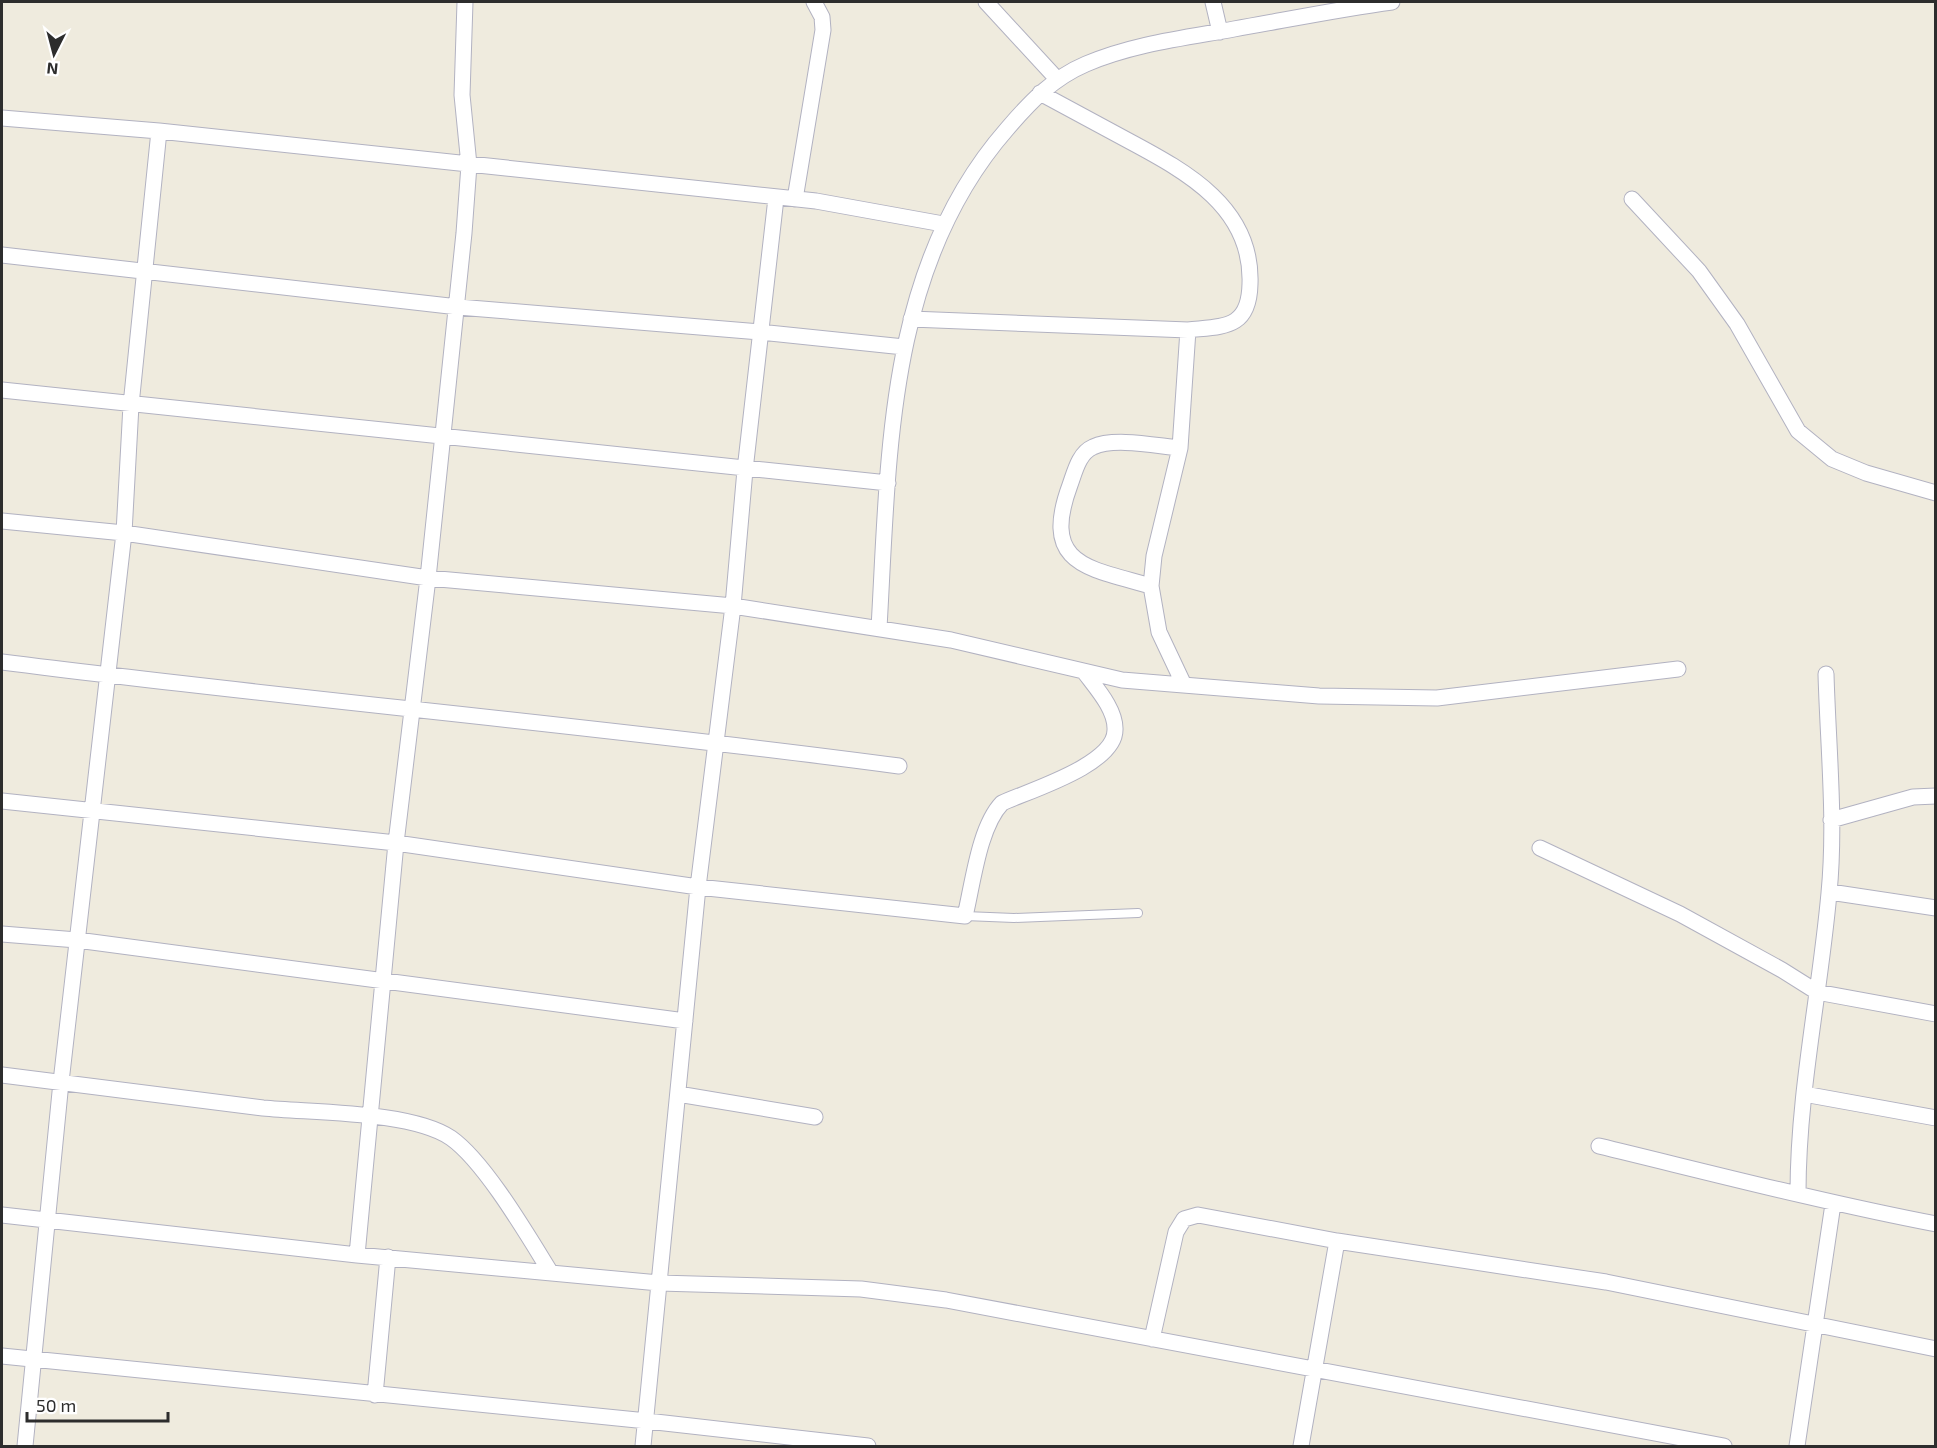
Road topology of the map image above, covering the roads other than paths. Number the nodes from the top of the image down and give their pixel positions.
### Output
1 (465, 2) edge
2 (814, 2) edge
3 (986, 2) edge
4 (1213, 2) edge
5 (1392, 2) edge
6 (1220, 32) junction
7 (1057, 79) junction
8 (1040, 93) junction
9 (2, 117) edge
10 (159, 132) junction
11 (470, 165) junction
12 (776, 198) junction
13 (795, 199) junction
14 (1632, 199) dead end
15 (943, 225) junction
16 (2, 255) edge
17 (145, 272) junction
18 (458, 307) junction
19 (911, 319) junction
20 (1188, 330) junction
21 (760, 332) junction
22 (904, 347) junction
23 (2, 390) edge
24 (131, 405) junction
25 (443, 438) junction
26 (1180, 448) junction
27 (745, 470) junction
28 (888, 483) junction
29 (1935, 493) edge
30 (2, 521) edge
31 (124, 533) junction
32 (428, 578) junction
33 (1151, 586) junction
34 (733, 606) junction
35 (879, 628) junction
36 (2, 662) edge
37 (1678, 669) dead end
38 (1086, 673) junction
39 (1826, 674) dead end
40 (108, 676) junction
41 (1184, 685) junction
42 (413, 710) junction
43 (718, 741) junction
44 (899, 766) dead end
45 (1935, 796) edge
46 (2, 801) edge
47 (92, 810) junction
48 (1831, 820) junction
49 (396, 843) junction
50 (1540, 848) dead end
51 (698, 887) junction
52 (1830, 892) junction
53 (1935, 908) edge
54 (1138, 913) dead end
55 (965, 916) junction
56 (2, 934) edge
57 (77, 940) junction
58 (383, 981) junction
59 (1817, 992) junction
60 (1935, 1014) edge
61 (685, 1021) junction
62 (2, 1075) edge
63 (61, 1082) junction
64 (678, 1094) junction
65 (1804, 1094) junction
66 (371, 1117) junction
67 (815, 1117) dead end
68 (1935, 1118) edge
69 (1599, 1146) dead end
70 (1798, 1193) junction
71 (1833, 1204) junction
72 (2, 1215) edge
73 (47, 1221) junction
74 (1935, 1224) edge
75 (1337, 1241) junction
76 (357, 1255) junction
77 (388, 1257) junction
78 (551, 1273) junction
79 (659, 1283) junction
80 (1813, 1326) junction
81 (1152, 1339) junction
82 (1935, 1349) edge
83 (2, 1356) edge
84 (35, 1359) junction
85 (1314, 1370) junction
86 (375, 1395) junction
87 (647, 1421) junction
88 (25, 1446) edge
89 (643, 1446) edge
90 (868, 1446) edge
91 (1301, 1446) edge
92 (1724, 1446) edge
93 (1797, 1446) edge

1 - 11 street
2 - 13 street
3 - 7 street
4 - 6 street
5 - 6 street
6 - 7 street
7 - 8 street
8 - 15 street
8 - 20 street
9 - 10 street
10 - 11 street
10 - 17 street
11 - 12 street
11 - 18 street
12 - 13 street
12 - 21 street
13 - 15 street
14 - 29 street
15 - 19 street
16 - 17 street
17 - 18 street
17 - 24 street
18 - 21 street
18 - 25 street
19 - 20 street
19 - 22 street
20 - 26 street
21 - 22 street
21 - 27 street
22 - 28 street
23 - 24 street
24 - 25 street
24 - 31 street
25 - 27 street
25 - 32 street
26 - 33 street
26 - 33 street
27 - 28 street
27 - 34 street
28 - 35 street
30 - 31 street
31 - 32 street
31 - 40 street
32 - 34 street
32 - 42 street
33 - 41 street
34 - 35 street
34 - 43 street
35 - 38 street
36 - 40 street
37 - 41 street
38 - 41 street
38 - 55 street
39 - 48 street
40 - 42 street
40 - 47 street
42 - 43 street
42 - 49 street
43 - 44 street
43 - 51 street
45 - 48 street
46 - 47 street
47 - 49 street
47 - 57 street
48 - 52 street
49 - 51 street
49 - 58 street
50 - 59 street
51 - 55 street
51 - 61 street
52 - 53 street
52 - 59 street
54 - 55 lane
56 - 57 street
57 - 58 street
57 - 63 street
58 - 61 street
58 - 66 street
59 - 60 street
59 - 65 street
61 - 64 street
62 - 63 street
63 - 66 street
63 - 73 street
64 - 67 street
64 - 79 street
65 - 68 street
65 - 70 street
66 - 76 street
66 - 78 street
69 - 70 street
70 - 71 street
71 - 74 street
71 - 80 street
72 - 73 street
73 - 76 street
73 - 84 street
75 - 80 street
75 - 81 street
75 - 85 street
76 - 77 street
77 - 78 street
77 - 86 street
78 - 79 street
79 - 81 street
79 - 87 street
80 - 82 street
80 - 93 street
81 - 85 street
83 - 84 street
84 - 86 street
84 - 88 street
85 - 91 street
85 - 92 street
86 - 87 street
87 - 89 street
87 - 90 street

